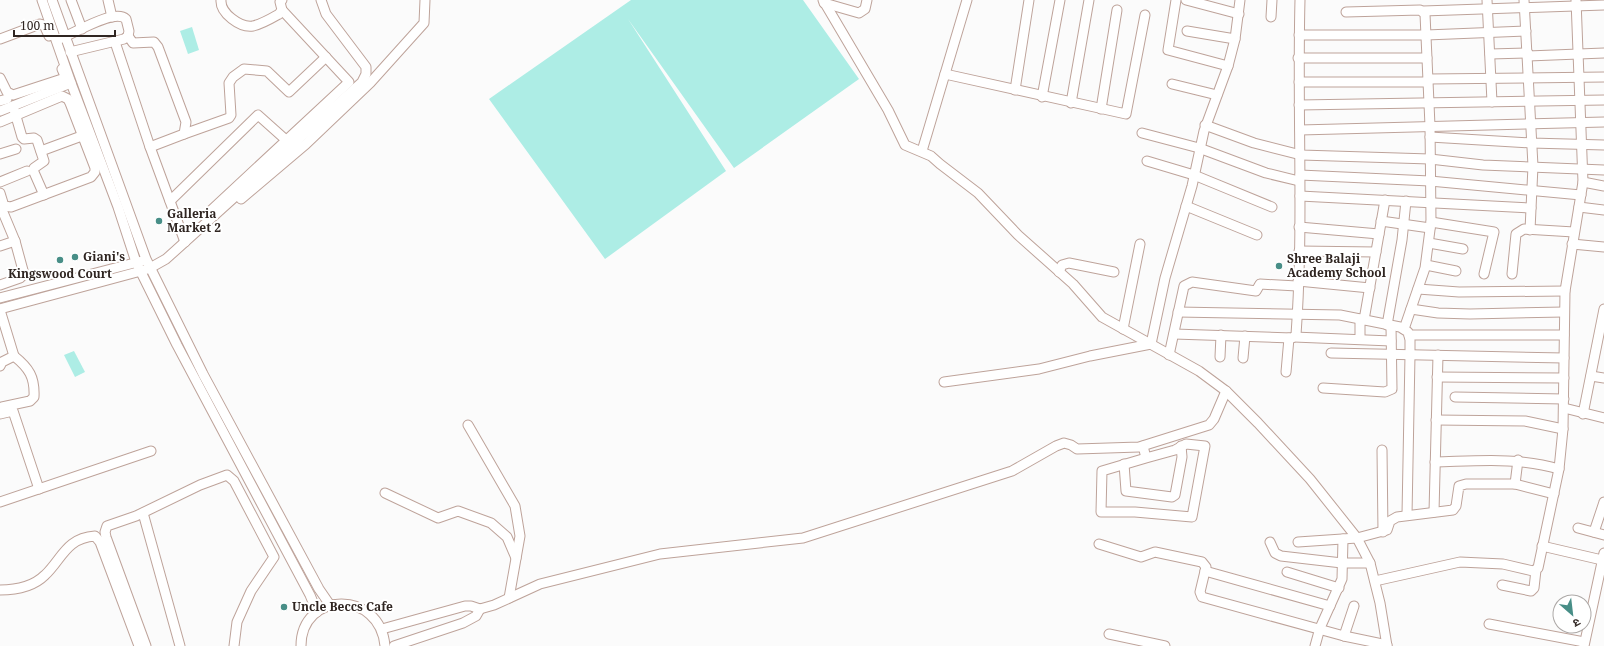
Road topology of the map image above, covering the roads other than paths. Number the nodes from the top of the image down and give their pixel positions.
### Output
1 (42, 0) edge
2 (52, 0) edge
3 (71, 0) edge
4 (108, 0) edge
5 (221, 0) edge
6 (282, 0) edge
7 (321, 0) edge
8 (425, 0) edge
9 (867, 0) edge
10 (967, 0) edge
11 (1029, 0) edge
12 (1060, 0) edge
13 (1089, 0) edge
14 (1176, 0) edge
15 (1186, 0) edge
16 (1240, 0) edge
17 (1272, 0) edge
18 (1300, 0) edge
19 (824, 1) edge
20 (1525, 4) edge
21 (1576, 4) edge
22 (1488, 5) edge
23 (1604, 5) edge
24 (282, 10) junction
25 (1118, 10) dead end
26 (1423, 11) junction
27 (1346, 12) dead end
28 (1239, 14) junction
29 (1146, 15) dead end
30 (112, 17) junction
31 (1271, 17) dead end
32 (82, 29) junction
33 (1187, 30) dead end
34 (1526, 31) junction
35 (1489, 32) junction
36 (1299, 34) junction
37 (1426, 35) junction
38 (128, 36) junction
39 (65, 37) junction
40 (1235, 39) junction
41 (0, 40) edge
42 (54, 41) junction
43 (116, 42) junction
44 (70, 52) junction
45 (1604, 53) edge
46 (1490, 54) junction
47 (1528, 54) junction
48 (1578, 54) junction
49 (326, 57) junction
50 (1298, 58) junction
51 (1427, 58) junction
52 (1228, 66) junction
53 (945, 74) junction
54 (1604, 77) edge
55 (0, 78) edge
56 (1529, 78) junction
57 (1579, 78) junction
58 (1491, 79) junction
59 (1428, 80) junction
60 (1299, 82) junction
61 (70, 83) junction
62 (1172, 84) dead end
63 (1015, 90) junction
64 (1217, 95) junction
65 (22, 97) junction
66 (1042, 97) junction
67 (1579, 100) junction
68 (1604, 100) edge
69 (1531, 101) junction
70 (1492, 102) junction
71 (1071, 103) junction
72 (1428, 103) junction
73 (5, 105) edge
74 (1299, 105) junction
75 (1101, 109) junction
76 (13, 117) junction
77 (0, 122) edge
78 (1604, 122) edge
79 (1580, 123) junction
80 (1530, 124) junction
81 (1205, 125) junction
82 (1430, 126) junction
83 (1300, 130) junction
84 (1142, 133) dead end
85 (86, 134) junction
86 (184, 134) junction
87 (1430, 137) junction
88 (286, 140) junction
89 (1531, 143) junction
90 (1582, 145) junction
91 (1604, 145) edge
92 (150, 147) junction
93 (1199, 148) junction
94 (16, 149) dead end
95 (41, 151) junction
96 (922, 151) junction
97 (0, 154) edge
98 (1301, 155) junction
99 (1430, 159) junction
100 (1147, 161) dead end
101 (1533, 166) junction
102 (1583, 170) junction
103 (1604, 170) edge
104 (27, 171) dead end
105 (1194, 175) junction
106 (1300, 178) junction
107 (1430, 181) junction
108 (0, 182) edge
109 (1583, 182) junction
110 (1604, 186) edge
111 (1533, 190) junction
112 (0, 193) edge
113 (1581, 194) junction
114 (44, 195) junction
115 (1300, 196) junction
116 (1385, 200) junction
117 (1406, 200) junction
118 (170, 201) junction
119 (1431, 202) junction
120 (0, 205) edge
121 (1186, 206) junction
122 (1272, 207) dead end
123 (1579, 207) junction
124 (1531, 208) junction
125 (1604, 210) edge
126 (1381, 221) junction
127 (1404, 224) junction
128 (1430, 225) junction
129 (1300, 227) junction
130 (1530, 230) junction
131 (1574, 232) junction
132 (1379, 234) junction
133 (1257, 235) dead end
134 (184, 239) junction
135 (15, 242) junction
136 (1428, 243) junction
137 (1140, 244) dead end
138 (1572, 244) junction
139 (0, 246) edge
140 (1604, 247) edge
141 (1463, 249) dead end
142 (1299, 251) junction
143 (1376, 252) junction
144 (146, 259) junction
145 (136, 262) junction
146 (1426, 265) junction
147 (152, 271) junction
148 (1456, 271) dead end
149 (141, 272) junction
150 (1059, 272) junction
151 (1114, 272) dead end
152 (1484, 274) dead end
153 (1512, 274) dead end
154 (1297, 283) junction
155 (0, 285) edge
156 (34, 288) junction
157 (1370, 288) junction
158 (1418, 289) junction
159 (1566, 291) junction
160 (0, 298) edge
161 (38, 299) junction
162 (1411, 309) junction
163 (1604, 309) edge
164 (0, 310) edge
165 (1178, 312) junction
166 (1564, 312) junction
167 (1296, 314) junction
168 (1362, 320) junction
169 (1389, 325) junction
170 (1602, 328) edge
171 (1123, 329) junction
172 (1407, 332) junction
173 (1174, 334) junction
174 (1564, 335) junction
175 (1221, 336) junction
176 (1246, 336) junction
177 (1292, 337) junction
178 (1360, 339) junction
179 (1391, 341) junction
180 (1151, 344) junction
181 (1600, 351) edge
182 (1331, 353) dead end
183 (1392, 354) junction
184 (1410, 354) junction
185 (1169, 355) junction
186 (1438, 355) junction
187 (14, 356) junction
188 (1220, 357) dead end
189 (1243, 358) dead end
190 (1564, 358) junction
191 (1, 364) edge
192 (1286, 372) dead end
193 (1591, 376) junction
194 (1437, 377) junction
195 (1564, 378) junction
196 (1604, 378) edge
197 (944, 382) dead end
198 (1323, 388) dead end
199 (1226, 391) junction
200 (1455, 397) dead end
201 (1564, 404) junction
202 (0, 408) edge
203 (0, 414) edge
204 (1583, 414) junction
205 (1604, 418) edge
206 (1436, 420) junction
207 (468, 425) dead end
208 (1563, 429) junction
209 (1143, 446) junction
210 (1181, 446) junction
211 (1382, 450) dead end
212 (151, 451) dead end
213 (1146, 458) junction
214 (1518, 460) junction
215 (1435, 462) junction
216 (1124, 464) junction
217 (1560, 469) junction
218 (260, 479) junction
219 (250, 483) junction
220 (1515, 484) junction
221 (39, 489) junction
222 (385, 493) dead end
223 (1554, 494) junction
224 (259, 501) junction
225 (0, 502) edge
226 (1604, 502) edge
227 (248, 507) junction
228 (1434, 512) junction
229 (143, 513) junction
230 (1407, 515) junction
231 (1578, 528) dead end
232 (1383, 532) junction
233 (1594, 532) junction
234 (1604, 535) edge
235 (1357, 538) junction
236 (1342, 539) junction
237 (1270, 542) dead end
238 (1298, 542) dead end
239 (1099, 544) dead end
240 (1542, 546) junction
241 (1603, 556) edge
242 (516, 560) junction
243 (1342, 563) junction
244 (1370, 563) junction
245 (1536, 570) junction
246 (1205, 571) junction
247 (1287, 572) dead end
248 (1375, 581) junction
249 (1502, 586) dead end
250 (1339, 588) junction
251 (0, 590) edge
252 (509, 598) junction
253 (330, 605) junction
254 (1330, 606) junction
255 (1354, 606) dead end
256 (480, 609) junction
257 (317, 612) junction
258 (1489, 624) dead end
259 (1320, 628) junction
260 (382, 629) junction
261 (1109, 634) dead end
262 (1344, 636) junction
263 (1124, 642) edge
264 (1151, 644) edge
265 (1366, 644) edge
266 (1584, 644) edge
267 (139, 646) edge
268 (146, 646) edge
269 (180, 646) edge
270 (234, 646) edge
271 (301, 646) edge
272 (385, 646) edge
273 (394, 646) edge
274 (1166, 646) edge
275 (1315, 646) edge
276 (1387, 646) edge

1 - 42 street
2 - 39 street
3 - 32 street
4 - 30 street
5 - 24 street
6 - 24 street
7 - 134 street
8 - 147 street
9 - 19 street
10 - 53 street
11 - 63 street
12 - 66 street
13 - 71 street
14 - 52 street
15 - 28 street
16 - 28 street
17 - 31 street
18 - 36 street
19 - 96 street
20 - 21 street
20 - 22 street
20 - 34 street
21 - 23 street
21 - 48 street
22 - 26 street
22 - 35 street
24 - 49 street
25 - 75 street
26 - 27 street
26 - 37 street
28 - 40 street
29 - 75 street
30 - 32 street
30 - 38 street
32 - 39 street
33 - 40 street
34 - 35 street
34 - 47 street
35 - 37 street
35 - 46 street
36 - 37 street
36 - 50 street
37 - 51 street
38 - 43 street
38 - 86 street
39 - 42 street
39 - 44 street
40 - 52 street
41 - 42 street
42 - 61 street
42 - 65 street
43 - 44 street
43 - 92 street
44 - 144 street
45 - 48 street
46 - 47 street
46 - 58 street
47 - 48 street
47 - 56 street
48 - 57 street
49 - 86 street
49 - 88 street
50 - 51 street
50 - 60 street
51 - 59 street
52 - 64 street
53 - 63 street
53 - 96 street
54 - 57 street
55 - 65 street
56 - 57 street
56 - 58 street
56 - 69 street
57 - 67 street
58 - 59 street
58 - 70 street
59 - 60 street
59 - 72 street
60 - 74 street
61 - 65 street
61 - 85 street
62 - 64 street
63 - 66 street
64 - 81 street
65 - 73 street
66 - 71 street
67 - 68 street
67 - 69 street
67 - 79 street
69 - 70 street
69 - 80 street
70 - 72 street
71 - 75 street
72 - 74 street
72 - 82 street
73 - 76 street
74 - 83 street
76 - 77 street
76 - 85 street
76 - 95 street
78 - 79 street
79 - 80 street
79 - 90 street
80 - 82 street
80 - 89 street
81 - 93 street
81 - 98 street
82 - 83 street
82 - 87 street
83 - 98 street
84 - 93 street
85 - 95 street
85 - 114 street
85 - 145 street
86 - 92 street
87 - 89 street
87 - 99 street
88 - 118 street
88 - 134 street
89 - 90 street
89 - 101 street
90 - 91 street
90 - 102 street
92 - 118 street
93 - 105 street
93 - 106 street
94 - 97 street
95 - 114 street
96 - 150 street
98 - 99 street
98 - 106 street
99 - 101 street
99 - 107 street
100 - 105 street
101 - 102 street
101 - 111 street
102 - 103 street
102 - 109 street
104 - 108 street
105 - 121 street
105 - 122 street
106 - 107 street
106 - 115 street
107 - 111 street
107 - 119 street
109 - 110 street
109 - 113 street
111 - 113 street
111 - 124 street
112 - 114 street
113 - 123 street
115 - 116 street
115 - 129 street
116 - 117 street
116 - 126 street
117 - 119 street
117 - 127 street
118 - 134 street
119 - 124 street
119 - 128 street
120 - 135 street
121 - 133 street
121 - 180 street
123 - 125 street
123 - 131 street
124 - 130 street
126 - 127 street
126 - 132 street
127 - 128 street
127 - 169 street
128 - 136 street
128 - 152 street
129 - 132 street
129 - 142 street
130 - 131 street
130 - 153 street
131 - 138 street
132 - 143 street
134 - 147 street
135 - 139 street
135 - 155 street
136 - 141 street
136 - 146 street
137 - 171 street
138 - 140 street
138 - 159 street
142 - 143 street
142 - 154 street
143 - 157 street
144 - 145 street
144 - 147 street
145 - 149 street
145 - 156 street
146 - 148 street
146 - 158 street
147 - 149 street
147 - 218 street
149 - 161 street
149 - 219 street
150 - 151 street
150 - 171 street
154 - 157 street
154 - 165 street
154 - 167 street
156 - 160 street
156 - 161 street
157 - 168 street
158 - 159 street
158 - 162 street
159 - 166 street
161 - 164 street
162 - 166 street
162 - 172 street
163 - 170 street
164 - 187 street
165 - 167 street
165 - 173 street
166 - 174 street
167 - 168 street
167 - 177 street
168 - 169 street
168 - 178 street
169 - 172 street
169 - 179 street
170 - 181 street
171 - 180 street
172 - 174 street
172 - 184 street
173 - 175 street
173 - 185 street
174 - 190 street
175 - 176 street
175 - 188 street
176 - 177 street
176 - 189 street
177 - 178 street
177 - 192 street
178 - 179 street
179 - 183 street
180 - 185 street
180 - 197 street
181 - 193 street
182 - 183 street
183 - 184 street
183 - 198 street
184 - 186 street
184 - 230 street
185 - 199 street
186 - 190 street
186 - 194 street
187 - 191 street
187 - 202 street
190 - 195 street
193 - 196 street
193 - 204 street
194 - 195 street
194 - 206 street
195 - 201 street
199 - 209 street
199 - 235 street
200 - 201 street
201 - 204 street
201 - 208 street
203 - 221 street
204 - 205 street
206 - 208 street
206 - 215 street
207 - 242 street
208 - 217 street
209 - 213 street
209 - 252 street
210 - 213 street
210 - 216 street
210 - 216 street
211 - 232 street
212 - 221 street
213 - 216 street
214 - 215 street
214 - 217 street
214 - 220 street
215 - 228 street
217 - 223 street
218 - 219 street
218 - 253 street
219 - 224 street
220 - 223 street
220 - 228 street
221 - 225 street
222 - 242 street
223 - 240 street
224 - 227 street
224 - 257 street
226 - 233 street
227 - 229 street
227 - 270 street
228 - 230 street
229 - 268 street
229 - 269 street
230 - 232 street
231 - 233 street
232 - 235 street
233 - 234 street
235 - 236 street
235 - 244 street
236 - 238 street
236 - 243 street
237 - 243 street
239 - 246 street
240 - 241 street
240 - 245 street
241 - 266 street
242 - 252 street
243 - 244 street
243 - 250 street
244 - 248 street
245 - 248 street
245 - 249 street
246 - 254 street
246 - 259 street
247 - 250 street
248 - 276 street
250 - 254 street
251 - 267 street
252 - 256 street
253 - 257 street
253 - 260 street
254 - 259 street
255 - 262 street
256 - 260 street
256 - 273 street
257 - 271 street
258 - 266 street
259 - 262 street
259 - 275 street
260 - 272 street
261 - 263 street
262 - 265 street
263 - 264 street
264 - 274 street
265 - 276 street

